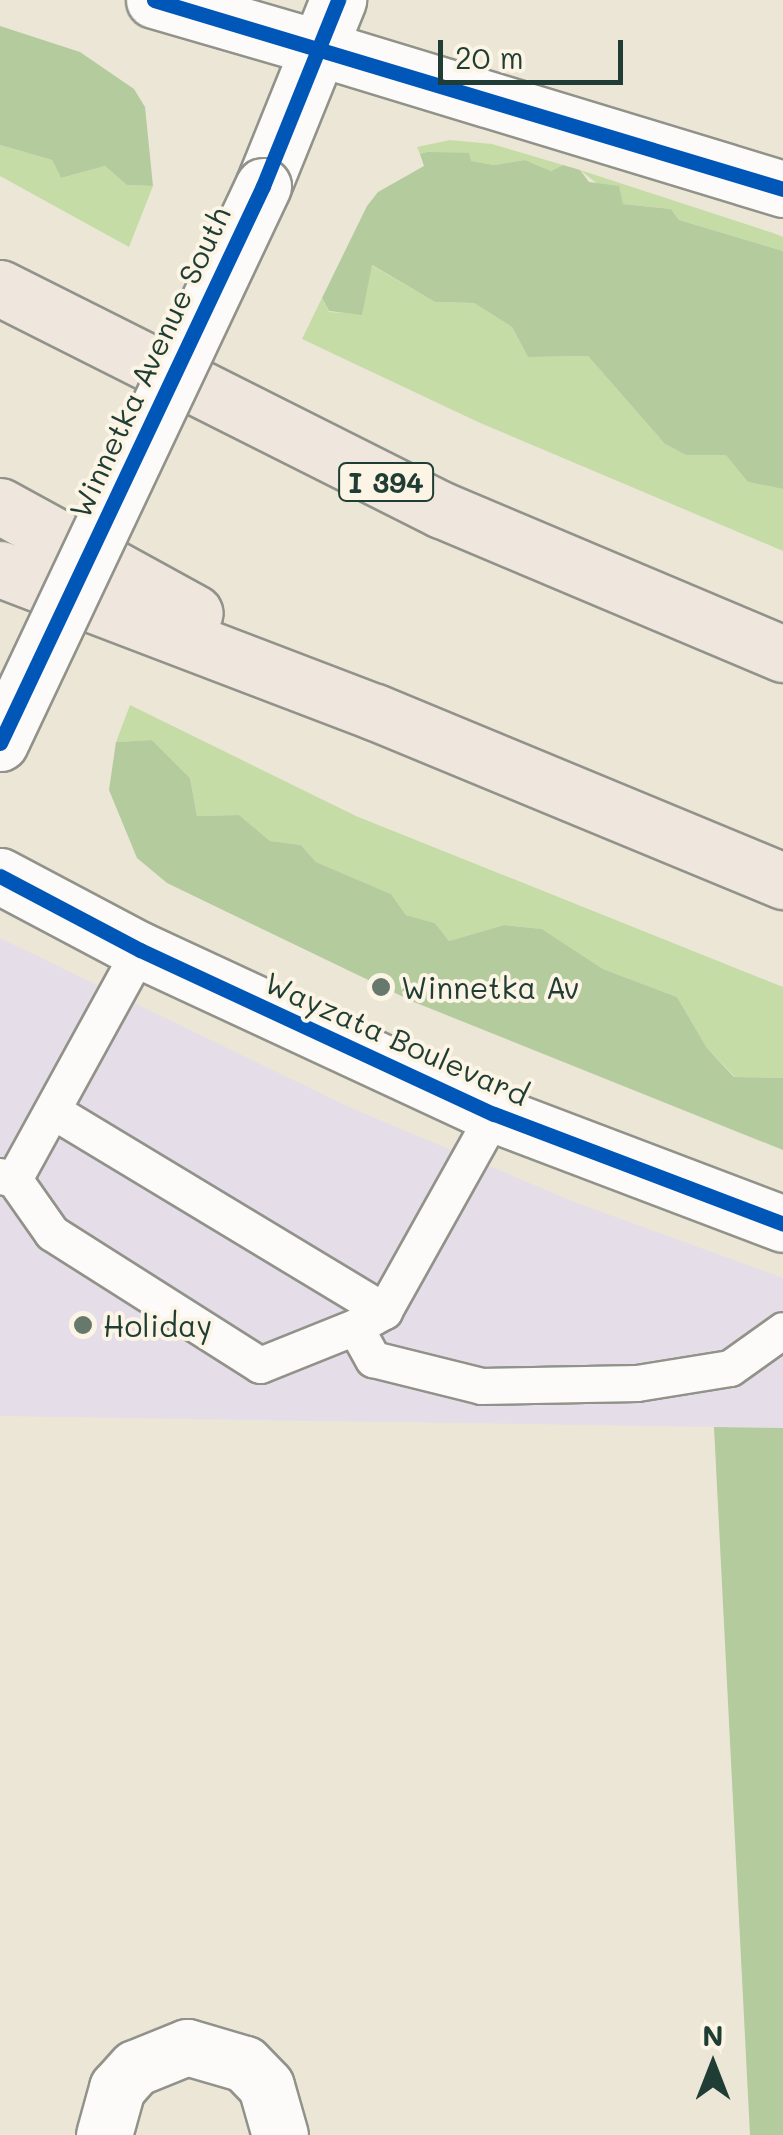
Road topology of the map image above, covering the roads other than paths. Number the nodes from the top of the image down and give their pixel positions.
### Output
1 (154, 0) edge
2 (329, 24) edge
3 (783, 189) edge
4 (0, 288) edge
5 (0, 506) edge
6 (0, 569) edge
7 (783, 654) edge
8 (375, 712) junction
9 (0, 744) edge
10 (0, 876) edge
11 (783, 881) edge
12 (140, 950) junction
13 (52, 1111) junction
14 (494, 1114) junction
15 (7, 1178) edge
16 (783, 1224) edge
17 (369, 1319) junction
18 (783, 1330) edge
19 (104, 2135) edge
20 (280, 2135) edge

1 - 2 street
2 - 3 street
2 - 9 street, Winnetka Avenue South, bridge
4 - 7 highway, I 394
5 - 8 highway
6 - 8 highway
8 - 11 highway
10 - 12 street, Wayzata Boulevard
12 - 13 lane
12 - 14 street, Wayzata Boulevard
13 - 15 lane
13 - 17 lane
14 - 16 street, Wayzata Boulevard
14 - 17 lane
15 - 17 lane
17 - 18 lane
19 - 20 street

